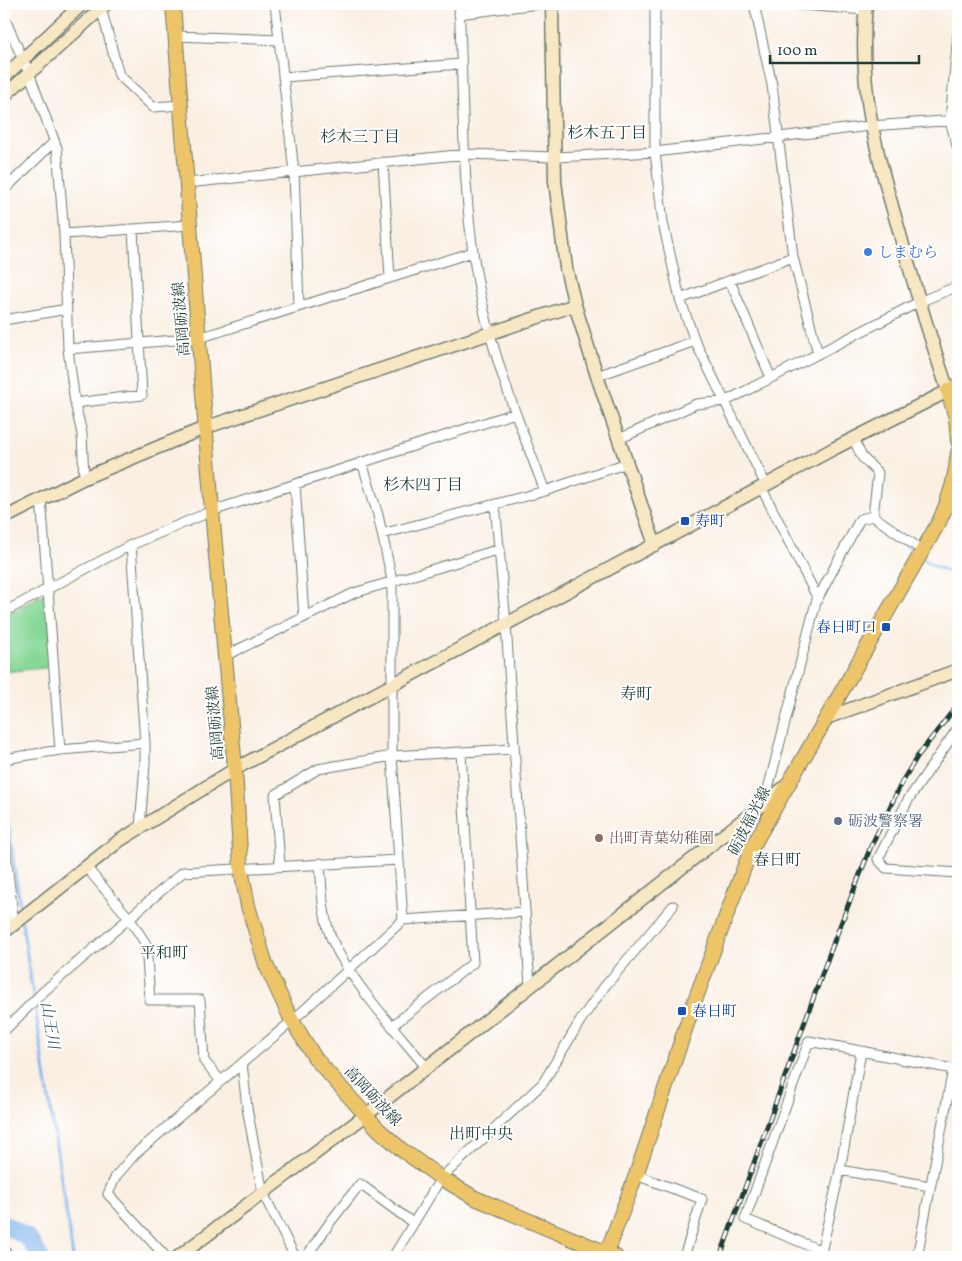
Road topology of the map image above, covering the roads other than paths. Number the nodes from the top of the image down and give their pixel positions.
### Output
1 (82, 4) edge
2 (173, 4) edge
3 (275, 4) edge
4 (459, 4) edge
5 (538, 4) edge
6 (552, 4) edge
7 (655, 4) edge
8 (754, 4) edge
9 (790, 4) edge
10 (102, 5) edge
11 (866, 7) edge
12 (460, 14) junction
13 (4, 17) edge
14 (958, 34) edge
15 (175, 36) junction
16 (279, 40) junction
17 (23, 59) junction
18 (462, 64) junction
19 (29, 73) junction
20 (4, 77) edge
21 (283, 77) junction
22 (4, 96) edge
23 (181, 105) junction
24 (954, 121) edge
25 (870, 126) junction
26 (777, 137) junction
27 (54, 142) junction
28 (958, 149) edge
29 (655, 152) junction
30 (466, 154) junction
31 (555, 157) junction
32 (383, 162) junction
33 (294, 172) junction
34 (186, 183) junction
35 (4, 190) edge
36 (190, 225) junction
37 (132, 229) junction
38 (64, 234) junction
39 (473, 252) junction
40 (793, 257) junction
41 (390, 278) junction
42 (730, 280) junction
43 (958, 286) edge
44 (680, 299) junction
45 (919, 302) junction
46 (575, 305) junction
47 (299, 306) junction
48 (66, 309) junction
49 (4, 320) edge
50 (490, 332) junction
51 (199, 338) junction
52 (695, 341) junction
53 (140, 343) junction
54 (68, 349) junction
55 (818, 354) junction
56 (597, 376) junction
57 (771, 378) junction
58 (953, 388) edge
59 (726, 401) junction
60 (75, 403) junction
61 (515, 413) junction
62 (207, 427) junction
63 (853, 438) junction
64 (619, 439) junction
65 (958, 441) edge
66 (958, 452) edge
67 (362, 462) junction
68 (627, 463) junction
69 (84, 478) junction
70 (294, 484) junction
71 (763, 486) junction
72 (545, 490) junction
73 (41, 498) junction
74 (953, 503) edge
75 (495, 504) junction
76 (212, 510) junction
77 (872, 516) junction
78 (4, 518) edge
79 (382, 534) junction
80 (131, 545) junction
81 (655, 545) junction
82 (500, 549) junction
83 (922, 551) junction
84 (392, 580) junction
85 (49, 586) junction
86 (818, 599) junction
87 (4, 612) edge
88 (304, 617) junction
89 (506, 624) junction
90 (225, 656) junction
91 (958, 670) edge
92 (391, 685) junction
93 (826, 718) junction
94 (958, 728) edge
95 (144, 743) junction
96 (514, 749) junction
97 (60, 750) junction
98 (461, 752) junction
99 (392, 756) junction
100 (4, 759) edge
101 (235, 769) junction
102 (785, 787) junction
103 (770, 799) junction
104 (140, 827) junction
105 (4, 840) edge
106 (398, 860) junction
107 (320, 863) junction
108 (280, 865) junction
109 (86, 867) junction
110 (240, 869) junction
111 (958, 873) edge
112 (674, 906) dead end
113 (524, 912) junction
114 (470, 917) junction
115 (129, 918) junction
116 (403, 920) junction
117 (14, 924) junction
118 (4, 932) edge
119 (349, 970) junction
120 (530, 986) junction
121 (292, 1021) junction
122 (392, 1025) junction
123 (4, 1031) edge
124 (862, 1052) junction
125 (242, 1063) junction
126 (426, 1068) junction
127 (956, 1070) edge
128 (222, 1081) junction
129 (366, 1115) junction
130 (840, 1170) junction
131 (636, 1175) junction
132 (440, 1178) junction
133 (930, 1186) junction
134 (263, 1193) junction
135 (413, 1224) junction
136 (4, 1253) edge
137 (821, 1254) edge
138 (609, 1256) edge
139 (7, 1257) edge
140 (166, 1257) edge
141 (178, 1257) edge
142 (295, 1257) edge
143 (306, 1257) edge
144 (393, 1257) edge
145 (684, 1257) edge
146 (917, 1257) edge

1 - 17 street
2 - 15 main road, 高岡砺波線
3 - 16 street
4 - 12 street
5 - 12 street
6 - 31 street
7 - 29 street
8 - 26 street
9 - 11 street
10 - 19 street
10 - 23 street
11 - 25 street
12 - 18 street
13 - 17 street
14 - 24 street
15 - 16 street
15 - 23 main road, 高岡砺波線
16 - 21 street
17 - 19 street
17 - 20 street
18 - 21 street
18 - 30 street
19 - 22 street
19 - 27 street
21 - 33 street
23 - 34 main road, 高岡砺波線
24 - 25 street
24 - 28 street
25 - 26 street
25 - 45 street
26 - 29 street
26 - 40 street
27 - 35 street
27 - 38 street
29 - 31 street
29 - 44 street
30 - 31 street
30 - 32 street
30 - 39 street
31 - 46 street
32 - 33 street
32 - 41 street
33 - 34 street
33 - 47 street
34 - 36 main road, 高岡砺波線
36 - 37 street
36 - 51 main road, 高岡砺波線
37 - 38 street
37 - 53 street
38 - 48 street
39 - 41 street
39 - 50 street
40 - 42 street
40 - 55 street
41 - 47 street
42 - 44 street
42 - 57 street
43 - 45 street
44 - 52 street
45 - 55 street
45 - 58 street
46 - 50 street
46 - 56 street
47 - 51 street
48 - 49 street
48 - 54 street
50 - 61 street
50 - 62 street
51 - 53 street
51 - 62 main road, 高岡砺波線
52 - 56 street
52 - 59 street
53 - 54 street
53 - 60 street
54 - 60 street
55 - 57 street
56 - 64 street
57 - 59 street
58 - 63 street
58 - 65 main road
59 - 64 street
59 - 71 street
60 - 69 street
61 - 67 street
61 - 72 street
62 - 69 street
62 - 76 main road, 高岡砺波線
63 - 71 street
63 - 77 street
64 - 68 street
66 - 74 main road, 砺波福光線
67 - 70 street
67 - 79 street
68 - 72 street
68 - 81 street
69 - 73 street
70 - 76 street
70 - 88 street
71 - 81 street
71 - 86 street
72 - 75 street
73 - 78 street
73 - 85 street
74 - 83 main road, 砺波福光線
75 - 79 street
75 - 82 street
76 - 80 street
76 - 90 main road, 高岡砺波線
77 - 83 street
77 - 86 street
79 - 84 street
80 - 85 street
80 - 95 street
81 - 89 street
82 - 84 street
82 - 89 street
83 - 93 main road, 砺波福光線
84 - 88 street
84 - 92 street
85 - 87 street
85 - 97 street
86 - 103 street
88 - 90 street
89 - 92 street
89 - 96 street
90 - 101 main road, 高岡砺波線
91 - 93 street
92 - 99 street
92 - 101 street
93 - 102 main road, 砺波福光線
94 - 111 street
95 - 97 street
95 - 104 street
96 - 98 street
96 - 113 street
97 - 100 street
98 - 99 street
98 - 114 street
99 - 106 street
99 - 108 street
101 - 104 street
101 - 110 main road, 高岡砺波線
102 - 103 street
102 - 131 main road, 砺波福光線
103 - 120 street
104 - 109 street
105 - 117 street
106 - 107 street
106 - 116 street
107 - 108 street
107 - 119 street
108 - 110 street
109 - 115 street
109 - 117 street
110 - 115 street
110 - 121 main road, 高岡砺波線
112 - 132 street
113 - 114 street
113 - 120 street
114 - 116 street
114 - 122 street
115 - 123 street
115 - 128 street
116 - 119 street
117 - 118 street
119 - 121 street
119 - 122 street
120 - 126 street
121 - 125 street
121 - 129 main road, 高岡砺波線
122 - 126 street
124 - 127 street
124 - 130 street
124 - 137 street
125 - 128 street
125 - 134 street
126 - 129 street
127 - 133 street
128 - 140 street
129 - 132 main road, 高岡砺波線
129 - 134 street
130 - 133 street
130 - 137 street
131 - 138 main road, 砺波福光線
131 - 145 street
132 - 135 street
132 - 138 main road, 高岡砺波線
133 - 146 street
134 - 141 street
134 - 142 street
135 - 143 street
135 - 144 street
136 - 139 street

